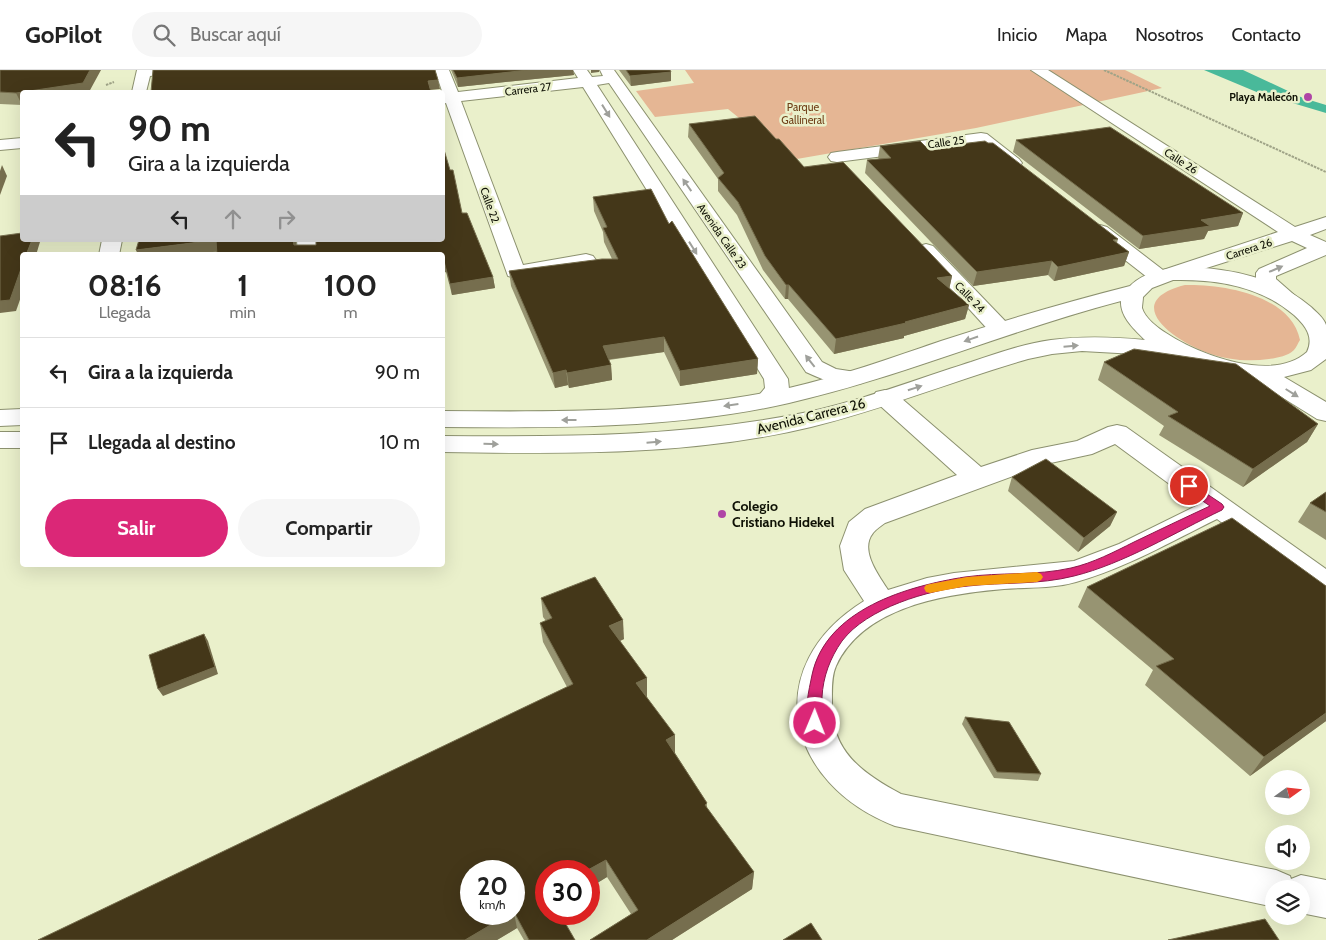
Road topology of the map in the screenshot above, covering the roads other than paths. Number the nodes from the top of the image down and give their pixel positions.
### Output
1 (166, 70) edge
2 (442, 70) edge
3 (1038, 70) edge
4 (610, 74) edge
5 (583, 76) edge
6 (139, 90) edge
7 (447, 98) edge
8 (20, 143) edge
9 (0, 145) edge
10 (850, 171) edge
11 (1026, 173) edge
12 (1086, 221) edge
13 (1326, 223) edge
14 (1295, 235) junction
15 (912, 236) edge
16 (1325, 248) edge
17 (586, 260) edge
18 (1165, 276) junction
19 (1136, 291) junction
20 (1289, 300) junction
21 (1000, 329) junction
22 (1173, 349) junction
23 (1323, 354) edge
24 (1258, 372) junction
25 (854, 378) junction
26 (885, 397) junction
27 (767, 400) junction
28 (1326, 413) edge
29 (20, 417) edge
30 (0, 418) edge
31 (445, 419) edge
32 (0, 440) edge
33 (20, 440) edge
34 (445, 444) edge
35 (977, 478) junction
36 (1218, 507) junction
37 (1326, 584) edge
38 (882, 605) junction
39 (1265, 887) edge
40 (1310, 896) edge
41 (1326, 899) edge

1 - 6 street
2 - 7 street, Calle 22
3 - 14 street, Calle 26
4 - 5 street, Carrera 27
25 -> 4 street, Avenida Calle 23
5 - 7 street, Carrera 27
5 -> 27 street
7 - 17 street, Calle 22
8 - 9 street
10 - 11 street, Calle 25
12 - 18 street
13 - 14 street, Carrera 26
14 - 16 street, Calle 26
14 - 18 street, Carrera 26
15 - 21 street, Calle 24
20 -> 16 street, Carrera 26
18 - 19 street, Carrera 26
18 - 20 street
19 - 21 street, Avenida Carrera 26
19 - 22 street
20 - 23 street
21 -> 25 street, Avenida Carrera 26
22 - 24 street
26 -> 22 street, Avenida Carrera 26
23 - 24 street
24 -> 28 street
25 - 27 street, Avenida Carrera 26
34 -> 26 street, Avenida Carrera 26
26 - 35 street
27 -> 31 street, Avenida Carrera 26
29 - 30 street
32 - 33 street
35 - 36 street
35 - 38 street
36 - 37 street
36 - 38 street
38 - 39 street
40 - 41 street

